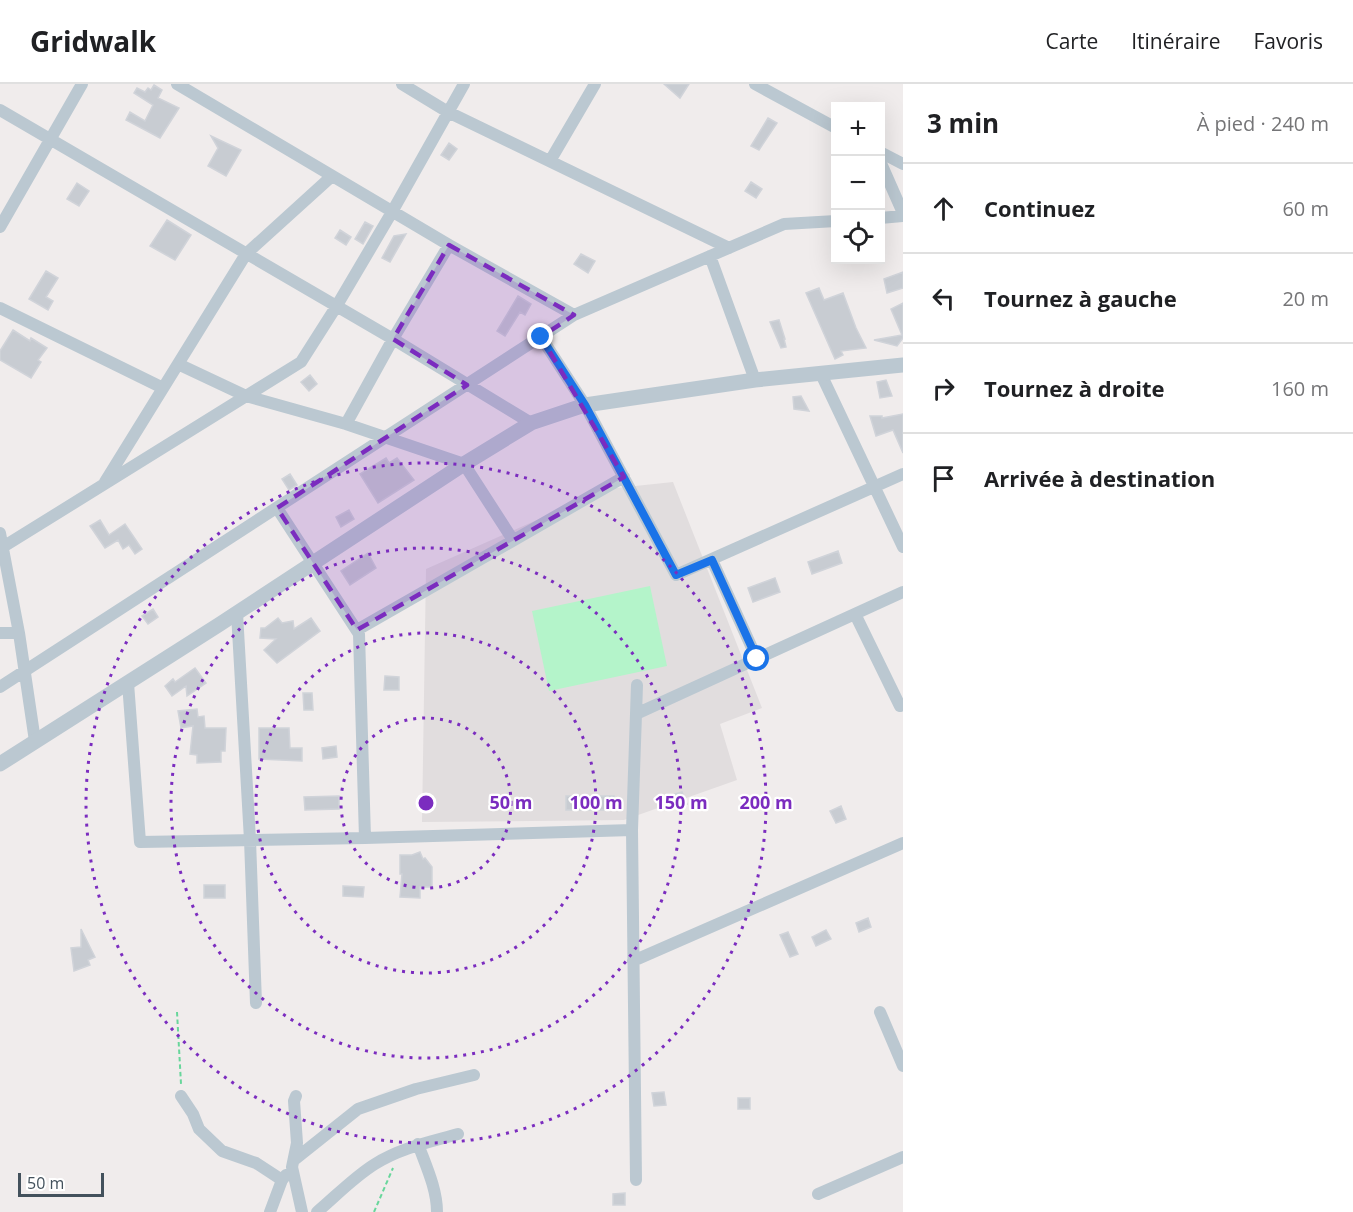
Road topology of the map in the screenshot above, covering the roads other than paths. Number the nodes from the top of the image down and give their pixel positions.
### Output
1 (82, 84) edge
2 (177, 84) edge
3 (402, 84) edge
4 (464, 84) edge
5 (595, 84) edge
6 (755, 84) edge
7 (0, 110) edge
8 (448, 112) junction
9 (831, 125) edge
10 (50, 139) junction
11 (885, 155) edge
12 (550, 161) junction
13 (903, 164) edge
14 (885, 173) edge
15 (332, 176) junction
16 (392, 212) junction
17 (903, 214) edge
18 (885, 217) edge
19 (831, 220) edge
20 (0, 227) edge
21 (448, 245) junction
22 (729, 248) junction
23 (246, 254) junction
24 (710, 256) junction
25 (336, 307) junction
26 (0, 308) edge
27 (574, 315) junction
28 (541, 337) junction
29 (393, 339) junction
30 (178, 364) junction
31 (903, 365) edge
32 (821, 374) junction
33 (755, 380) junction
34 (467, 385) junction
35 (163, 388) junction
36 (246, 396) junction
37 (585, 405) junction
38 (531, 423) junction
39 (346, 424) junction
40 (386, 438) junction
41 (464, 464) junction
42 (900, 475) edge
43 (624, 477) junction
44 (103, 485) junction
45 (874, 486) junction
46 (903, 488) edge
47 (277, 508) junction
48 (0, 533) edge
49 (513, 540) junction
50 (3, 547) junction
51 (903, 547) edge
52 (712, 560) junction
53 (313, 561) junction
54 (903, 592) edge
55 (237, 613) junction
56 (855, 614) junction
57 (357, 630) junction
58 (0, 633) edge
59 (19, 633) junction
60 (757, 659) junction
61 (25, 671) junction
62 (128, 683) junction
63 (637, 685) dead end
64 (0, 687) edge
65 (897, 708) edge
66 (636, 714) junction
67 (35, 741) junction
68 (0, 764) edge
69 (632, 830) junction
70 (365, 838) junction
71 (250, 840) junction
72 (903, 843) edge
73 (633, 961) junction
74 (256, 1003) dead end
75 (880, 1012) dead end
76 (903, 1066) edge
77 (474, 1075) dead end
78 (181, 1096) road end
79 (296, 1096) dead end
80 (458, 1134) dead end
81 (418, 1144) junction
82 (903, 1157) edge
83 (293, 1164) junction
84 (282, 1179) junction
85 (636, 1180) dead end
86 (819, 1194) dead end
87 (270, 1212) edge
88 (302, 1212) edge
89 (317, 1212) edge
90 (437, 1212) edge

1 - 10 street
2 - 15 street
3 - 8 street
4 - 8 street
5 - 12 street
6 - 9 street
7 - 10 street
8 - 12 street
8 - 16 street
10 - 20 street
10 - 23 street
11 - 13 street
12 - 22 street
14 - 17 street
15 - 16 street
15 - 23 street
16 - 21 street
16 - 25 street
17 - 18 street
19 - 22 street
21 - 27 street
21 - 29 street
22 - 24 street
23 - 25 street
23 - 30 street
24 - 27 street
24 - 33 street
25 - 29 street
25 - 36 street
26 - 35 street
27 - 28 street
28 - 34 street
28 - 37 street
29 - 34 street
29 - 39 street
30 - 35 street
30 - 36 street
31 - 32 street
32 - 33 street
32 - 45 street
33 - 37 street
34 - 38 street
34 - 40 street
35 - 44 street
36 - 39 street
36 - 44 street
37 - 38 street
37 - 43 street
38 - 41 street
39 - 40 street
40 - 41 street
40 - 47 street
41 - 49 street
41 - 53 street
42 - 45 street
42 - 46 street
43 - 49 street
43 - 52 street
44 - 50 street
45 - 51 street
45 - 52 street
47 - 53 street
47 - 61 street
48 - 50 street
49 - 57 street
50 - 59 street
52 - 60 street
53 - 55 street
53 - 57 street
54 - 56 street
55 - 62 street
55 - 71 street
56 - 60 street
56 - 65 street
57 - 70 street
58 - 59 street
59 - 61 street
60 - 66 street
61 - 64 street
61 - 67 street
62 - 67 street
62 - 71 street
63 - 66 street
66 - 69 street
67 - 68 street
69 - 70 street
69 - 73 street
70 - 71 street
71 - 74 street
72 - 73 street
73 - 85 street
75 - 76 street
77 - 83 street
78 - 84 street
79 - 83 street
80 - 81 street
81 - 89 street
81 - 90 street
82 - 86 street
83 - 84 street
83 - 88 street
84 - 87 street

